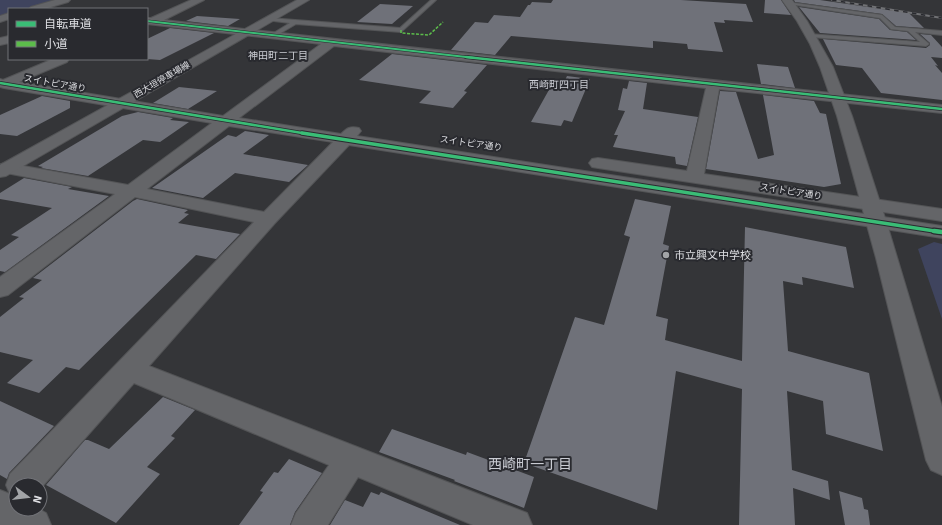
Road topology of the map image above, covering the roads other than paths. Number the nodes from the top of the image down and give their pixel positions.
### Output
1 (65, 0) edge
2 (199, 0) edge
3 (291, 0) edge
4 (304, 0) edge
5 (434, 0) edge
6 (788, 1) edge
7 (43, 8) edge
8 (270, 20) junction
9 (148, 22) edge
10 (294, 23) junction
11 (910, 30) junction
12 (234, 31) junction
13 (248, 32) junction
14 (942, 32) edge
15 (274, 35) junction
16 (811, 35) junction
17 (333, 41) junction
18 (61, 60) edge
19 (25, 75) junction
20 (1, 81) edge
21 (713, 85) junction
22 (128, 96) junction
23 (840, 98) junction
24 (107, 101) junction
25 (242, 109) junction
26 (942, 109) edge
27 (226, 120) junction
28 (351, 133) junction
29 (530, 153) dead end
30 (585, 161) dead end
31 (2, 166) edge
32 (695, 177) junction
33 (131, 191) junction
34 (874, 213) junction
35 (942, 215) edge
36 (268, 219) junction
37 (942, 232) edge
38 (0, 289) edge
39 (130, 370) junction
40 (352, 458) junction
41 (942, 460) edge
42 (30, 477) edge
43 (26, 517) edge
44 (34, 525) edge
45 (308, 525) edge
46 (515, 525) edge

1 - 7 street
2 - 9 street
3 - 12 street, 西大垣停車場線
4 - 8 street, 西大垣停車場線
5 - 10 lane
6 - 11 lane
6 - 16 street
8 - 10 lane
8 - 13 street, 西大垣停車場線
9 - 12 street
10 - 15 lane
11 - 14 lane
11 - 16 lane
12 - 13 street
12 - 22 street, 西大垣停車場線
13 - 15 street
13 - 22 street, 西大垣停車場線
15 - 17 street
16 - 23 street
17 - 21 street
17 - 25 street
18 - 19 street
19 - 20 street, スイトピア通り
19 - 22 street, スイトピア通り
20 - 24 street, スイトピア通り
21 - 23 street
21 - 32 street
22 - 24 street, スイトピア通り
22 - 25 street, スイトピア通り
22 - 27 street
22 - 31 street, 西大垣停車場線
23 - 26 street
23 - 34 street
24 - 31 street
25 - 27 street
25 - 28 street, スイトピア通り
27 - 28 street
27 - 33 street
28 - 29 street, スイトピア通り
28 - 34 street
28 - 36 street
30 - 32 street, スイトピア通り
31 - 33 street
32 - 34 street, スイトピア通り
33 - 36 street
33 - 38 street
34 - 35 street, スイトピア通り
34 - 37 street
34 - 41 street
36 - 39 street
39 - 40 street
39 - 42 street
40 - 45 street
40 - 46 street
43 - 44 street

